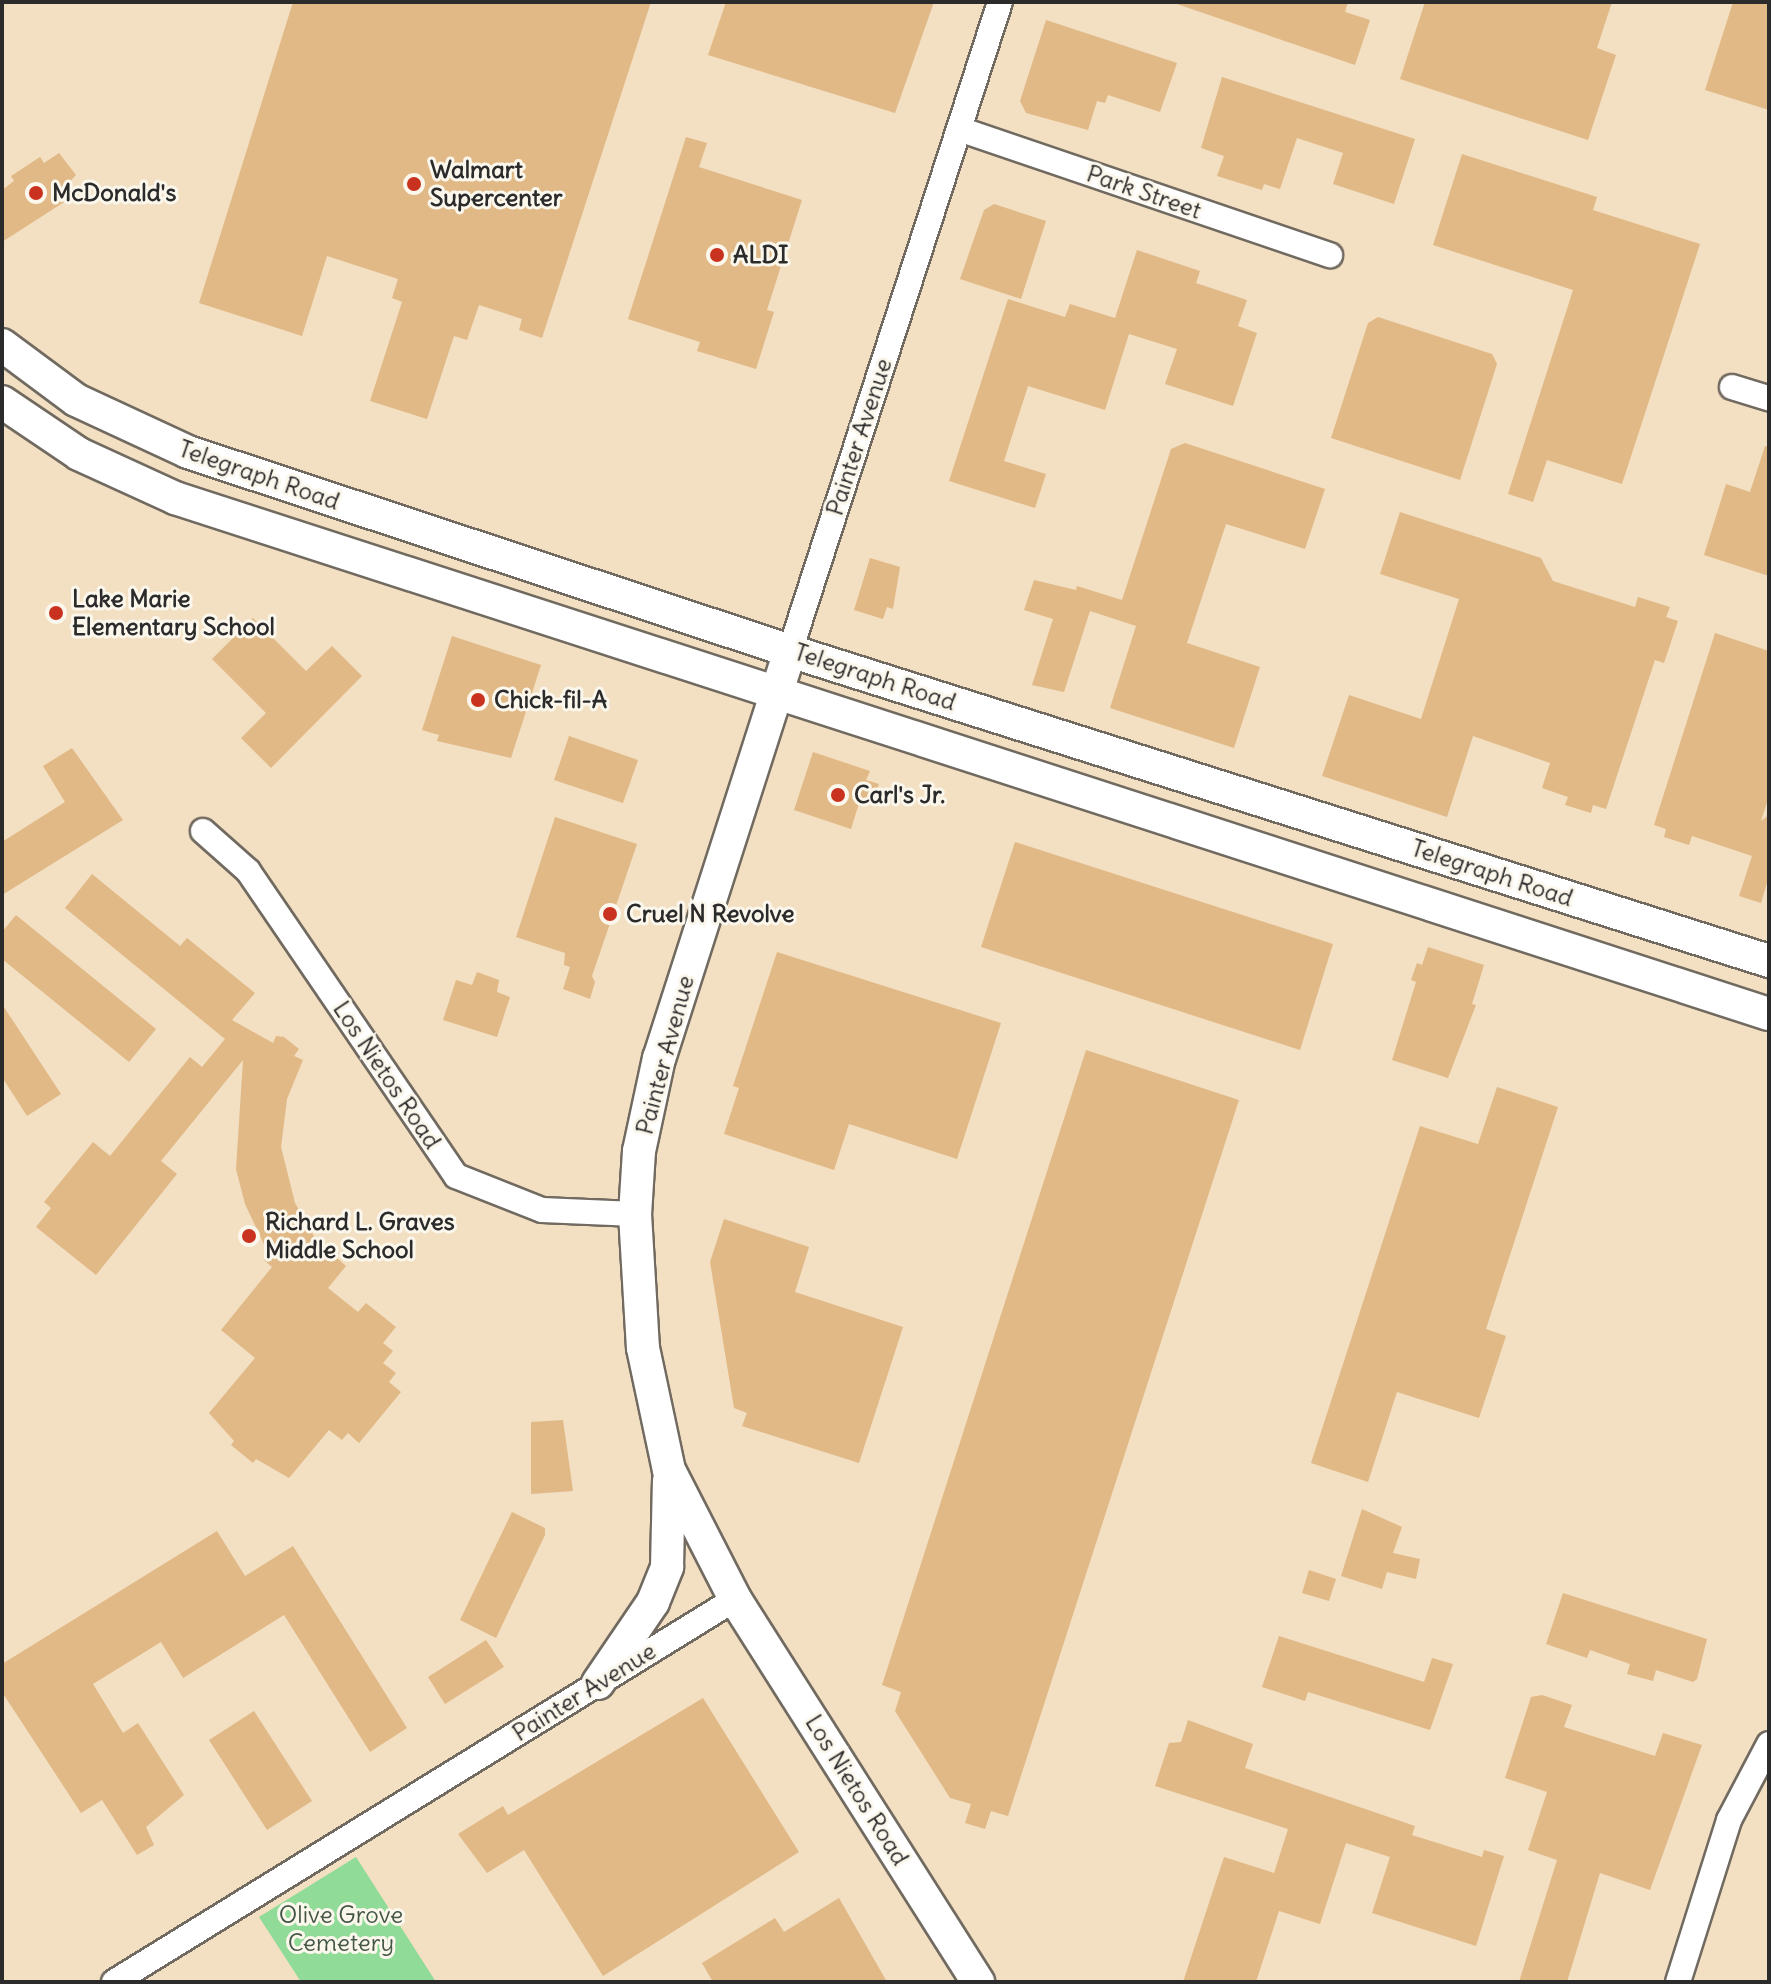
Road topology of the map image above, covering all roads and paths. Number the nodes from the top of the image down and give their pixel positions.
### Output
1 (1000, 2) edge
2 (959, 129) junction
3 (1330, 255) dead end
4 (2, 345) edge
5 (1732, 387) dead end
6 (1769, 398) edge
7 (2, 402) edge
8 (188, 452) junction
9 (175, 498) junction
10 (519, 562) junction
11 (474, 597) junction
12 (790, 651) junction
13 (776, 695) junction
14 (203, 831) dead end
15 (1532, 885) junction
16 (1516, 933) junction
17 (1769, 961) edge
18 (1769, 1014) edge
19 (635, 1214) junction
20 (669, 1470) junction
21 (735, 1599) junction
22 (598, 1683) junction
23 (1769, 1744) edge
24 (114, 1982) edge
25 (978, 1982) edge
26 (1678, 1982) edge

1 - 2 street, Painter Avenue
2 - 3 street, Park Street
2 - 12 street, Painter Avenue
4 - 8 main road, Telegraph Road
5 - 6 street
7 - 9 main road, Telegraph Road
8 - 9 main road
8 - 10 main road, Telegraph Road
9 - 11 main road, Telegraph Road
10 - 11 main road
10 - 12 main road, Telegraph Road
11 - 13 main road, Telegraph Road
12 - 13 main road, Painter Avenue
12 - 15 main road, Telegraph Road
13 - 16 main road, Telegraph Road
13 - 19 main road, Painter Avenue
14 - 19 street, Los Nietos Road
15 - 16 main road
15 - 17 main road, Telegraph Road
16 - 18 main road, Telegraph Road
19 - 20 main road, Painter Avenue
20 - 21 main road, Painter Avenue
20 - 22 main road
21 - 22 street, Painter Avenue
21 - 25 main road, Los Nietos Road
22 - 24 street, Painter Avenue
23 - 26 street

